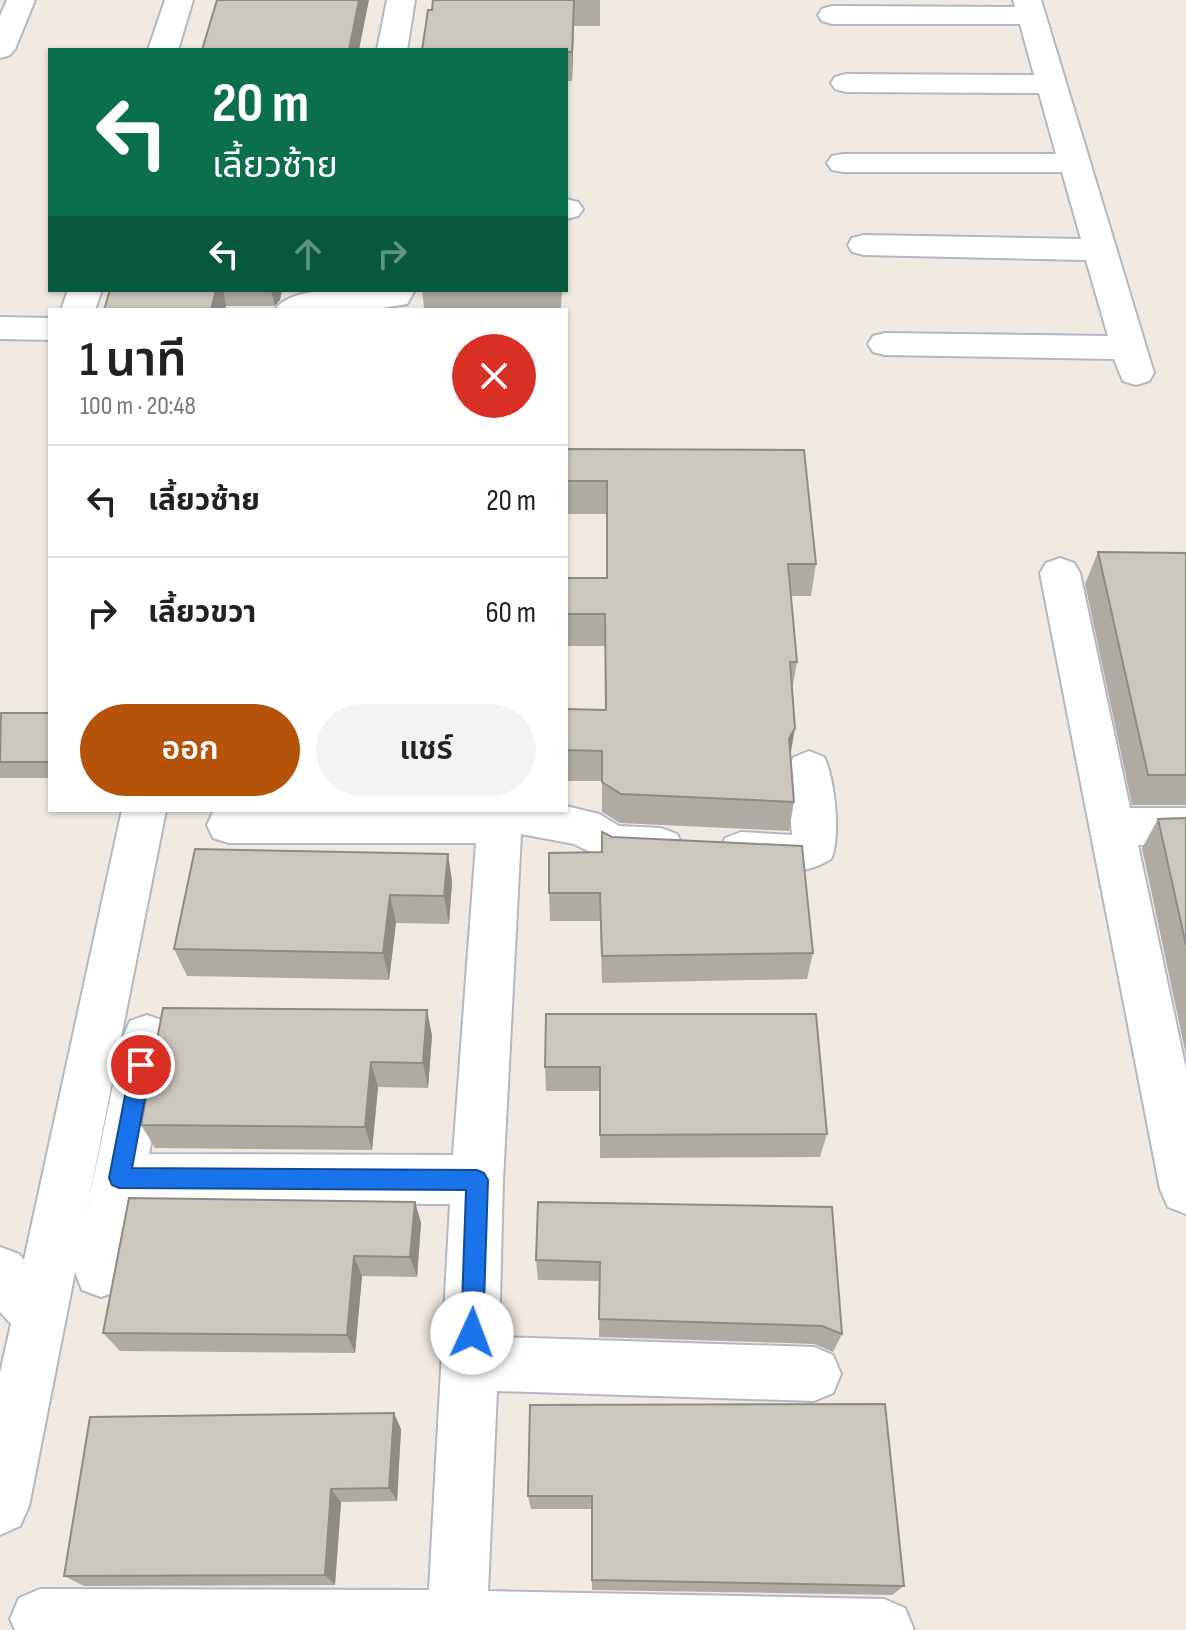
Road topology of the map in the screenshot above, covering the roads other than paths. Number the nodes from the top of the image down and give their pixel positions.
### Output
1 (21, 0) edge
2 (179, 0) edge
3 (401, 0) edge
4 (1029, 8) edge
5 (832, 15) dead end
6 (164, 48) edge
7 (392, 48) edge
8 (0, 49) edge
9 (846, 83) dead end
10 (1052, 84) junction
11 (843, 163) dead end
12 (1075, 163) junction
13 (864, 245) dead end
14 (1100, 250) junction
15 (397, 292) edge
16 (350, 300) edge
17 (298, 308) edge
18 (0, 328) edge
19 (48, 329) edge
20 (885, 344) dead end
21 (1060, 573) dead end
22 (809, 769) dead end
23 (144, 812) edge
24 (499, 816) edge
25 (229, 825) dead end
26 (1186, 826) edge
27 (1112, 827) junction
28 (147, 1037) dead end
29 (1180, 1134) edge
30 (119, 1178) junction
31 (477, 1180) junction
32 (1186, 1189) edge
33 (101, 1271) dead end
34 (0, 1273) edge
35 (38, 1314) junction
36 (471, 1363) junction
37 (814, 1374) dead end
38 (0, 1506) edge
39 (40, 1619) dead end
40 (456, 1625) edge
41 (884, 1629) edge

1 - 8 street
2 - 6 street
3 - 7 street
4 - 5 street
4 - 10 street
9 - 10 street
10 - 12 street
11 - 12 street
12 - 14 street
13 - 14 street
14 - 20 street
15 - 16 street
16 - 17 street
18 - 19 street
21 - 27 street
22 - 24 street
23 - 35 street
24 - 25 street
24 - 31 street
26 - 27 street
27 - 29 street
28 - 30 street
29 - 32 street
30 - 31 street
30 - 33 street
31 - 36 street
34 - 35 street
35 - 38 street
36 - 37 street
36 - 40 street
39 - 40 street
40 - 41 street

